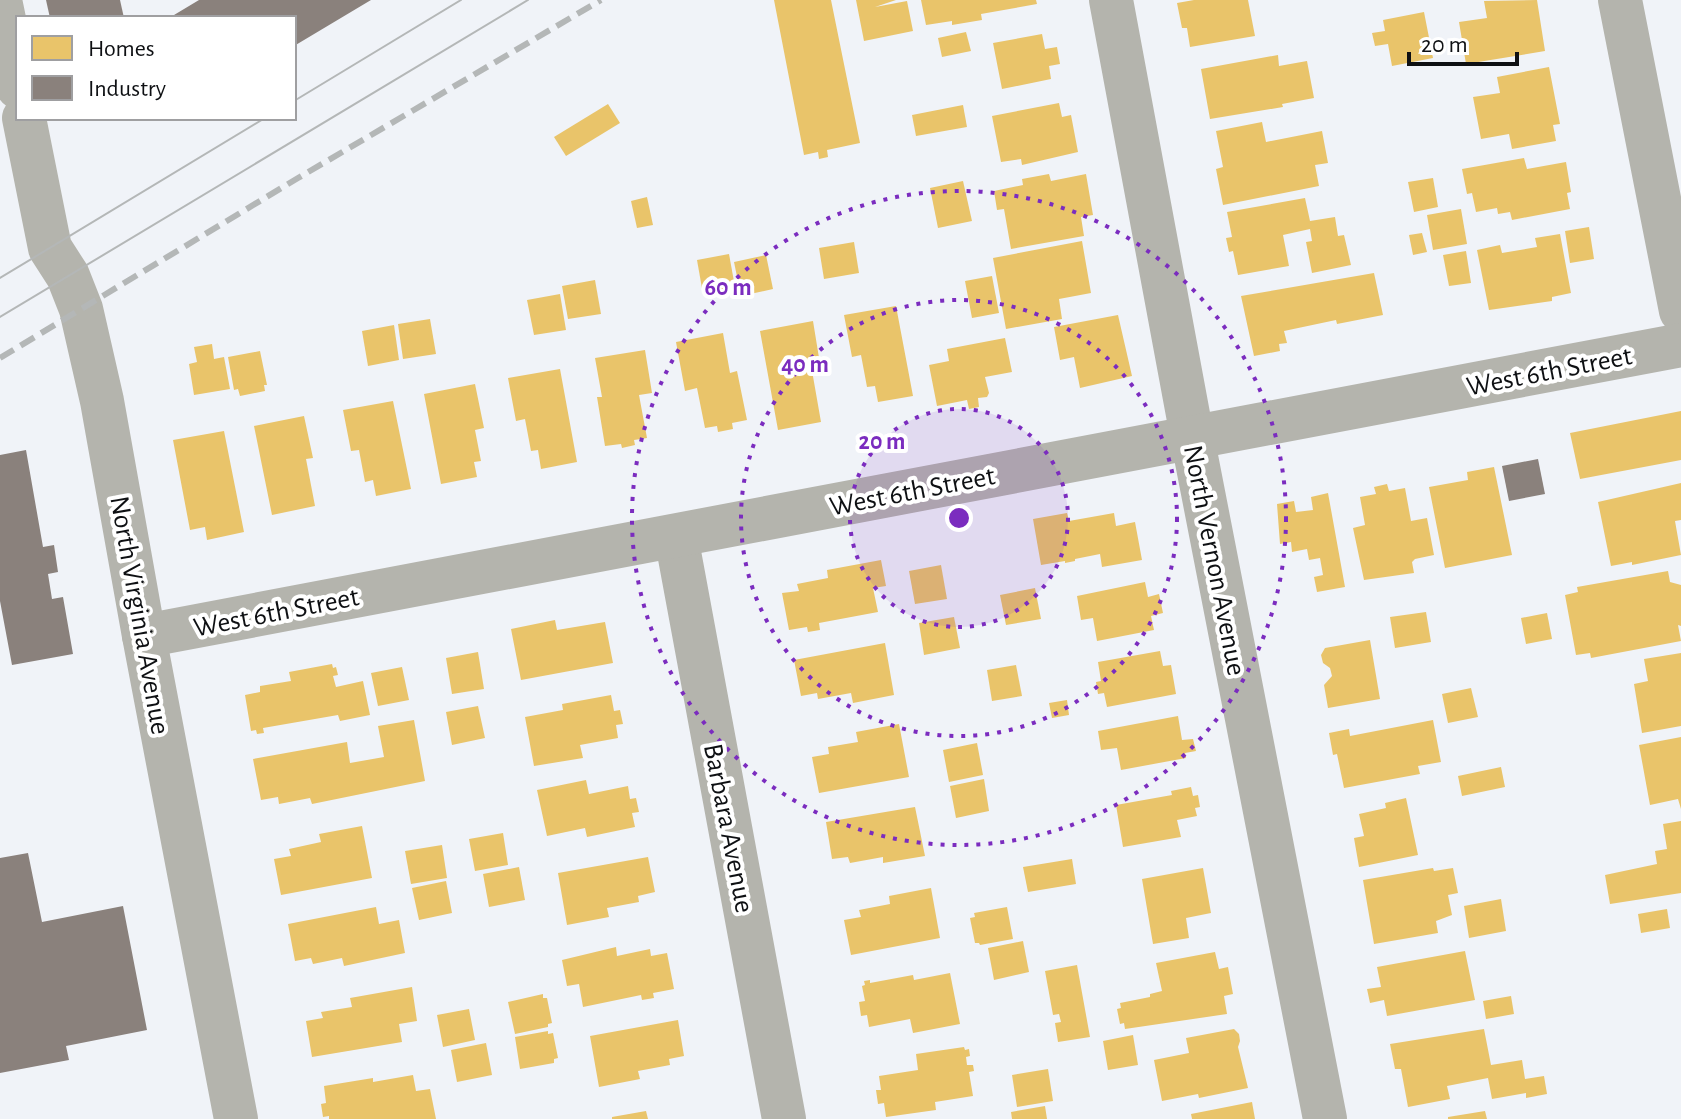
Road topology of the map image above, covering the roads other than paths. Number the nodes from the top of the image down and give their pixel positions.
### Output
1 (0, 0) edge
2 (1111, 0) edge
3 (1620, 0) edge
4 (16, 77) edge
5 (24, 120) edge
6 (1681, 311) edge
7 (1681, 345) edge
8 (1192, 436) junction
9 (676, 536) junction
10 (144, 636) junction
11 (236, 1119) edge
12 (784, 1119) edge
13 (1325, 1119) edge

1 - 4 street
2 - 8 street, North Vernon Avenue
3 - 6 street
5 - 10 street, North Virginia Avenue
7 - 8 street, West 6th Street
8 - 9 street, West 6th Street
8 - 13 street, North Vernon Avenue
9 - 10 street, West 6th Street
9 - 12 street, Barbara Avenue
10 - 11 street, North Virginia Avenue

